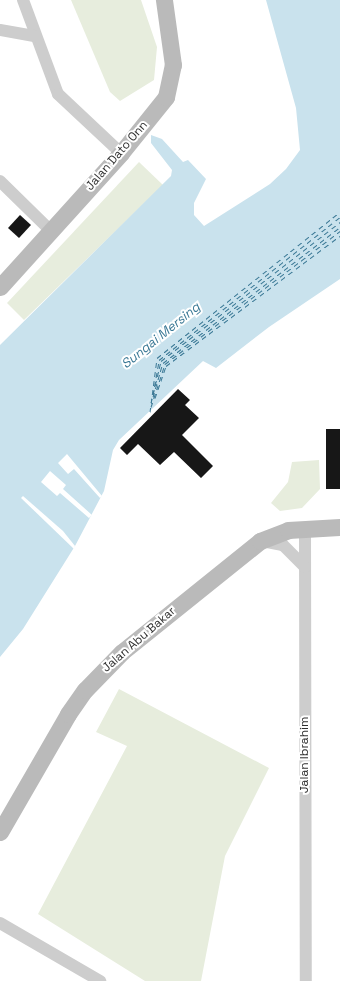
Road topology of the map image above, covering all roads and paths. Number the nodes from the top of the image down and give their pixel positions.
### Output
1 (23, 0) edge
2 (164, 0) edge
3 (0, 30) edge
4 (35, 36) junction
5 (121, 153) junction
6 (0, 181) edge
7 (51, 230) junction
8 (0, 287) edge
9 (340, 527) edge
10 (305, 528) junction
11 (260, 541) junction
12 (305, 567) junction
13 (2, 821) edge
14 (0, 923) edge
15 (100, 981) edge
16 (306, 981) edge

1 - 4 street
2 - 5 street, Jalan Dato Onn
3 - 4 street
4 - 5 street
5 - 7 street, Jalan Dato Onn
6 - 7 street
7 - 8 street, Jalan Dato Onn
9 - 10 street, Jalan Abu Bakar
10 - 11 street, Jalan Abu Bakar
10 - 12 street, Jalan Ibrahim
11 - 12 street
11 - 13 street, Jalan Abu Bakar
12 - 16 street, Jalan Ibrahim
14 - 15 street

